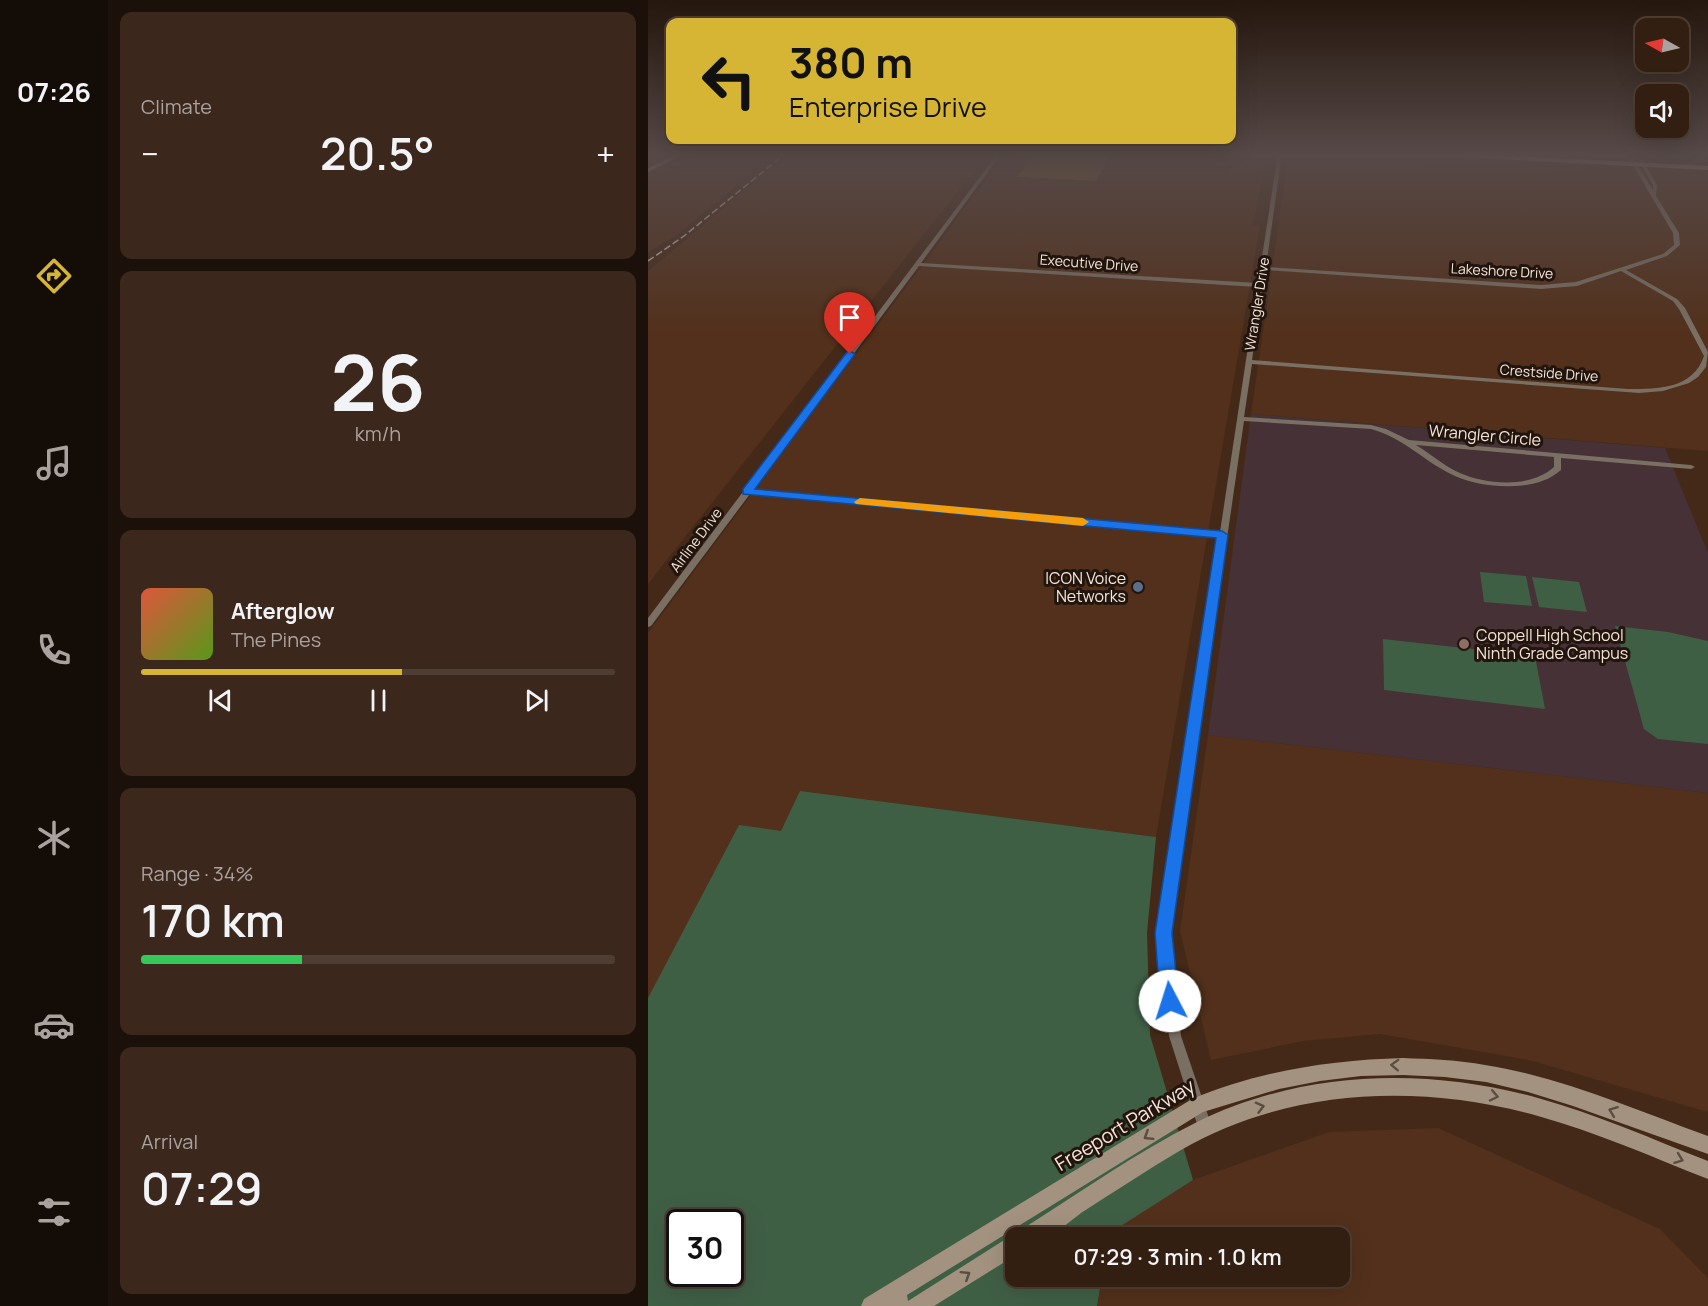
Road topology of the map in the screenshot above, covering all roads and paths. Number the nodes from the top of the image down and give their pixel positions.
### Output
1 (954, 214) edge
2 (1271, 214) edge
3 (1665, 214) edge
4 (917, 264) junction
5 (1263, 268) junction
6 (1622, 270) junction
7 (1260, 285) junction
8 (1249, 362) junction
9 (1240, 419) junction
10 (1409, 442) junction
11 (1557, 455) junction
12 (1691, 467) dead end
13 (747, 491) junction
14 (1222, 535) junction
15 (648, 624) edge
16 (1453, 1069) junction
17 (1454, 1089) junction
18 (1198, 1105) junction
19 (1205, 1127) junction
20 (1708, 1145) edge
21 (1708, 1170) edge
22 (1044, 1227) edge
23 (1005, 1251) edge
24 (897, 1298) edge
25 (871, 1306) edge
26 (916, 1306) edge

1 - 4 street, Airline Drive
2 - 5 street, Wrangler Drive
3 - 6 street, Lakeshore Drive
4 - 7 street, Executive Drive
4 - 13 street, Airline Drive
5 - 6 street, Lakeshore Drive
5 - 7 street, Wrangler Drive
6 - 8 street, Crestside Drive
7 - 8 street, Wrangler Drive
8 - 9 street, Wrangler Drive
9 - 10 street
9 - 14 street, Wrangler Drive
10 - 11 street, Wrangler Circle
10 - 11 street, Wrangler Circle
11 - 12 street, Wrangler Circle
13 - 14 street
13 - 15 street, Airline Drive
14 - 18 street, Wrangler Drive
16 - 17 main road
16 -> 18 main road, Freeport Parkway
20 -> 16 main road, Freeport Parkway
19 -> 17 main road
17 -> 21 main road
18 - 19 street, Wrangler Drive
18 -> 24 main road, Freeport Parkway
19 - 22 main road
26 -> 23 main road
24 - 25 main road, Freeport Parkway

